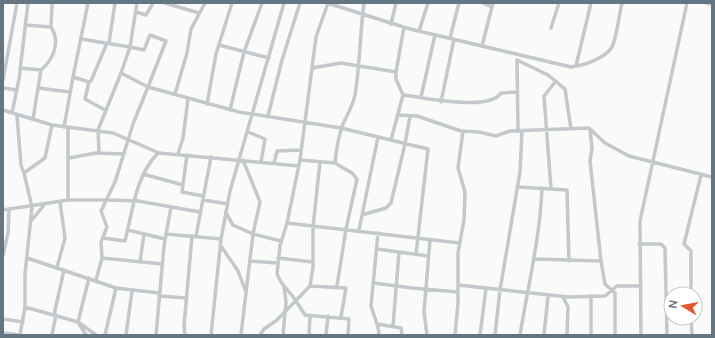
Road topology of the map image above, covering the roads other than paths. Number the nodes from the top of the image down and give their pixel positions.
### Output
1 (17, 3) edge
2 (28, 3) edge
3 (52, 3) edge
4 (88, 3) edge
5 (115, 3) edge
6 (137, 3) edge
7 (153, 3) edge
8 (166, 3) edge
9 (205, 3) edge
10 (232, 3) edge
11 (262, 3) edge
12 (284, 3) edge
13 (300, 3) edge
14 (327, 3) edge
15 (364, 3) edge
16 (396, 3) edge
17 (428, 3) edge
18 (459, 3) edge
19 (483, 3) edge
20 (559, 3) edge
21 (591, 3) edge
22 (622, 3) edge
23 (686, 3) edge
24 (706, 3) edge
25 (712, 4) edge
26 (493, 5) edge
27 (136, 12) junction
28 (199, 13) junction
29 (363, 16) junction
30 (391, 24) junction
31 (25, 25) junction
32 (51, 27) junction
33 (404, 27) junction
34 (551, 28) dead end
35 (420, 31) junction
36 (435, 35) junction
37 (81, 39) junction
38 (452, 39) junction
39 (108, 43) junction
40 (219, 45) junction
41 (130, 46) junction
42 (482, 46) junction
43 (244, 52) junction
44 (518, 55) junction
45 (268, 58) junction
46 (517, 60) junction
47 (358, 65) junction
48 (576, 66) junction
49 (20, 68) junction
50 (312, 68) junction
51 (41, 70) junction
52 (396, 72) junction
53 (121, 73) junction
54 (73, 77) junction
55 (3, 80) edge
56 (556, 80) junction
57 (88, 82) junction
58 (148, 87) junction
59 (3, 88) edge
60 (38, 88) junction
61 (17, 90) junction
62 (70, 92) junction
63 (516, 92) junction
64 (175, 94) junction
65 (403, 95) junction
66 (421, 97) junction
67 (188, 99) junction
68 (441, 102) junction
69 (207, 104) junction
70 (3, 110) edge
71 (105, 110) junction
72 (230, 110) junction
73 (12, 113) junction
74 (253, 114) junction
75 (397, 115) junction
76 (18, 116) junction
77 (268, 116) junction
78 (410, 116) junction
79 (34, 119) junction
80 (305, 123) junction
81 (52, 125) junction
82 (66, 128) junction
83 (341, 128) junction
84 (571, 129) junction
85 (590, 129) junction
86 (98, 130) junction
87 (547, 130) junction
88 (463, 131) junction
89 (520, 131) junction
90 (248, 132) junction
91 (378, 137) junction
92 (129, 139) junction
93 (391, 140) junction
94 (405, 144) junction
95 (300, 150) junction
96 (100, 152) junction
97 (158, 153) junction
98 (124, 154) junction
99 (178, 154) junction
100 (187, 155) junction
101 (211, 157) junction
102 (69, 158) junction
103 (241, 160) junction
104 (300, 160) junction
105 (261, 162) junction
106 (320, 162) junction
107 (274, 163) junction
108 (335, 163) junction
109 (653, 163) junction
110 (298, 166) junction
111 (24, 173) junction
112 (143, 174) junction
113 (701, 175) junction
114 (712, 177) edge
115 (183, 185) junction
116 (518, 187) junction
117 (542, 188) junction
118 (551, 189) junction
119 (203, 198) junction
120 (68, 200) junction
121 (108, 200) junction
122 (133, 201) junction
123 (60, 202) junction
124 (45, 203) junction
125 (228, 204) junction
126 (32, 207) junction
127 (171, 207) junction
128 (9, 209) junction
129 (3, 210) edge
130 (200, 212) junction
131 (226, 212) junction
132 (362, 215) junction
133 (31, 221) junction
134 (287, 223) junction
135 (313, 227) junction
136 (346, 229) junction
137 (128, 230) junction
138 (359, 230) junction
139 (378, 233) junction
140 (144, 234) junction
141 (166, 234) junction
142 (253, 234) junction
143 (194, 236) junction
144 (103, 238) junction
145 (418, 238) junction
146 (165, 239) junction
147 (221, 239) junction
148 (430, 240) junction
149 (281, 241) junction
150 (459, 243) junction
151 (640, 244) junction
152 (221, 246) junction
153 (377, 249) junction
154 (399, 252) junction
155 (416, 254) junction
156 (3, 256) edge
157 (428, 256) junction
158 (27, 258) junction
159 (102, 258) junction
160 (278, 258) junction
161 (534, 259) junction
162 (250, 261) junction
163 (569, 261) junction
164 (601, 261) junction
165 (140, 262) junction
166 (313, 262) junction
167 (277, 263) junction
168 (162, 264) junction
169 (57, 267) junction
170 (64, 270) junction
171 (89, 278) junction
172 (96, 280) junction
173 (374, 283) junction
174 (458, 285) junction
175 (284, 286) junction
176 (310, 286) junction
177 (337, 286) junction
178 (396, 286) junction
179 (640, 286) junction
180 (691, 286) edge
181 (116, 288) junction
182 (486, 288) junction
183 (425, 289) junction
184 (500, 290) junction
185 (612, 290) junction
186 (132, 291) junction
187 (458, 292) junction
188 (159, 294) junction
189 (527, 294) junction
190 (247, 295) junction
191 (548, 296) junction
192 (591, 296) junction
193 (563, 297) junction
194 (186, 298) junction
195 (296, 301) junction
196 (25, 307) junction
197 (285, 311) junction
198 (55, 315) junction
199 (310, 316) junction
200 (328, 316) junction
201 (341, 317) junction
202 (3, 319) edge
203 (23, 322) junction
204 (78, 322) junction
205 (377, 324) junction
206 (393, 326) junction
207 (3, 333) edge
208 (20, 335) edge
209 (52, 335) edge
210 (86, 335) edge
211 (96, 335) edge
212 (105, 335) edge
213 (126, 335) edge
214 (156, 335) edge
215 (185, 335) edge
216 (211, 335) edge
217 (241, 335) edge
218 (260, 335) edge
219 (283, 335) edge
220 (309, 335) edge
221 (326, 335) edge
222 (348, 335) edge
223 (379, 335) edge
224 (402, 335) edge
225 (427, 335) edge
226 (455, 335) edge
227 (480, 335) edge
228 (496, 335) edge
229 (520, 335) edge
230 (544, 335) edge
231 (568, 335) edge
232 (591, 335) edge
233 (615, 335) edge
234 (641, 335) edge
235 (667, 335) edge

1 - 55 street
2 - 31 street
3 - 32 street
4 - 37 street
5 - 39 street
6 - 27 street
7 - 27 street
8 - 28 street
9 - 28 street
10 - 40 street
11 - 43 street
12 - 45 street
13 - 77 street
14 - 29 street
14 - 50 street
15 - 29 street
16 - 30 street
17 - 35 street
18 - 38 street
19 - 26 street
20 - 34 street
21 - 48 street
22 - 48 street
23 - 109 street
24 - 25 street
26 - 42 street
27 - 41 street
28 - 64 street
29 - 30 street
29 - 47 street
30 - 33 street
31 - 32 street
31 - 49 street
32 - 51 street
33 - 35 street
33 - 52 street
35 - 36 street
36 - 38 street
36 - 66 street
37 - 39 street
37 - 54 street
38 - 42 street
38 - 68 street
39 - 41 street
39 - 57 street
40 - 43 street
40 - 69 street
41 - 53 street
41 - 58 street
42 - 44 street
43 - 45 street
43 - 72 street
44 - 46 street
44 - 48 street
45 - 74 street
46 - 56 street
46 - 63 street
47 - 50 street
47 - 52 street
47 - 83 street
49 - 51 street
49 - 61 street
50 - 80 street
51 - 60 street
52 - 65 street
53 - 58 street
53 - 71 street
54 - 57 street
54 - 62 street
56 - 84 street
56 - 87 street
57 - 71 street
58 - 64 street
58 - 92 street
59 - 61 street
60 - 62 street
60 - 79 street
61 - 73 street
62 - 82 street
63 - 68 street
63 - 89 street
64 - 67 street
65 - 66 street
65 - 75 street
66 - 68 street
67 - 69 street
67 - 99 street
69 - 72 street
70 - 73 street
71 - 86 street
72 - 74 street
73 - 76 street
74 - 77 street
74 - 90 street
75 - 78 street
75 - 93 street
76 - 79 street
76 - 111 street
77 - 80 street
78 - 88 street
78 - 94 street
79 - 81 street
80 - 83 street
80 - 95 street
81 - 82 street
81 - 111 street
82 - 86 street
82 - 102 street
83 - 91 street
83 - 108 street
84 - 85 street
84 - 87 street
85 - 109 street
85 - 164 street
86 - 92 street
86 - 96 street
87 - 89 street
87 - 118 street
88 - 89 street
88 - 150 street
89 - 116 street
90 - 103 street
90 - 105 street
91 - 93 street
91 - 132 street
92 - 97 street
92 - 98 street
93 - 94 street
94 - 132 street
94 - 145 street
95 - 104 street
95 - 107 street
96 - 98 street
96 - 102 street
97 - 99 street
97 - 112 street
98 - 121 street
99 - 100 street
100 - 101 street
100 - 115 street
101 - 103 street
101 - 119 street
102 - 120 street
103 - 105 street
103 - 125 street
103 - 142 street
104 - 106 street
104 - 110 street
105 - 107 street
106 - 108 street
106 - 135 street
107 - 110 street
108 - 136 street
109 - 113 street
109 - 151 street
110 - 134 street
111 - 126 street
112 - 115 street
112 - 122 street
113 - 114 street
113 - 180 street
115 - 119 street
116 - 117 street
116 - 184 street
117 - 118 street
117 - 161 street
118 - 163 street
119 - 125 street
119 - 130 street
120 - 121 street
120 - 123 street
121 - 122 street
121 - 144 street
122 - 127 street
122 - 137 street
123 - 124 street
123 - 169 street
124 - 126 street
124 - 133 street
125 - 131 street
126 - 128 street
126 - 133 street
127 - 130 street
127 - 141 street
128 - 129 street
128 - 156 street
130 - 143 street
131 - 142 street
131 - 147 street
132 - 138 street
133 - 158 street
134 - 135 street
134 - 149 street
135 - 136 street
135 - 166 street
136 - 138 street
136 - 177 street
137 - 140 street
137 - 144 street
138 - 139 street
139 - 145 street
139 - 153 street
140 - 146 street
140 - 165 street
141 - 143 street
141 - 146 street
142 - 149 street
142 - 162 street
143 - 147 street
143 - 194 street
144 - 159 street
145 - 148 street
145 - 155 street
146 - 168 street
147 - 152 street
148 - 150 street
148 - 157 street
149 - 160 street
150 - 174 street
151 - 179 street
151 - 235 street
152 - 190 street
152 - 216 street
153 - 154 street
153 - 173 street
154 - 155 street
154 - 178 street
155 - 157 street
157 - 183 street
158 - 169 street
158 - 196 street
159 - 165 street
159 - 172 street
160 - 166 street
160 - 167 street
161 - 163 street
161 - 189 street
162 - 167 street
162 - 190 street
163 - 164 street
164 - 185 street
165 - 168 street
166 - 176 street
167 - 175 street
168 - 188 street
169 - 170 street
170 - 171 street
170 - 198 street
171 - 172 street
171 - 204 street
172 - 181 street
173 - 178 street
173 - 205 street
174 - 182 street
174 - 187 street
175 - 195 street
175 - 197 street
176 - 177 street
176 - 195 street
177 - 201 street
178 - 183 street
178 - 206 street
179 - 185 street
179 - 234 street
181 - 186 street
181 - 212 street
182 - 184 street
182 - 227 street
183 - 187 street
183 - 225 street
184 - 189 street
184 - 228 street
185 - 192 street
185 - 233 street
186 - 188 street
186 - 213 street
187 - 226 street
188 - 194 street
188 - 214 street
189 - 191 street
189 - 229 street
190 - 217 street
191 - 193 street
191 - 230 street
192 - 193 street
192 - 232 street
193 - 231 street
194 - 215 street
195 - 197 street
195 - 199 street
196 - 198 street
196 - 203 street
197 - 218 street
197 - 219 street
198 - 204 street
198 - 209 street
199 - 200 street
199 - 220 street
200 - 201 street
200 - 221 street
201 - 222 street
202 - 203 street
203 - 208 street
204 - 210 street
204 - 211 street
205 - 206 street
205 - 223 street
206 - 224 street
207 - 208 street

